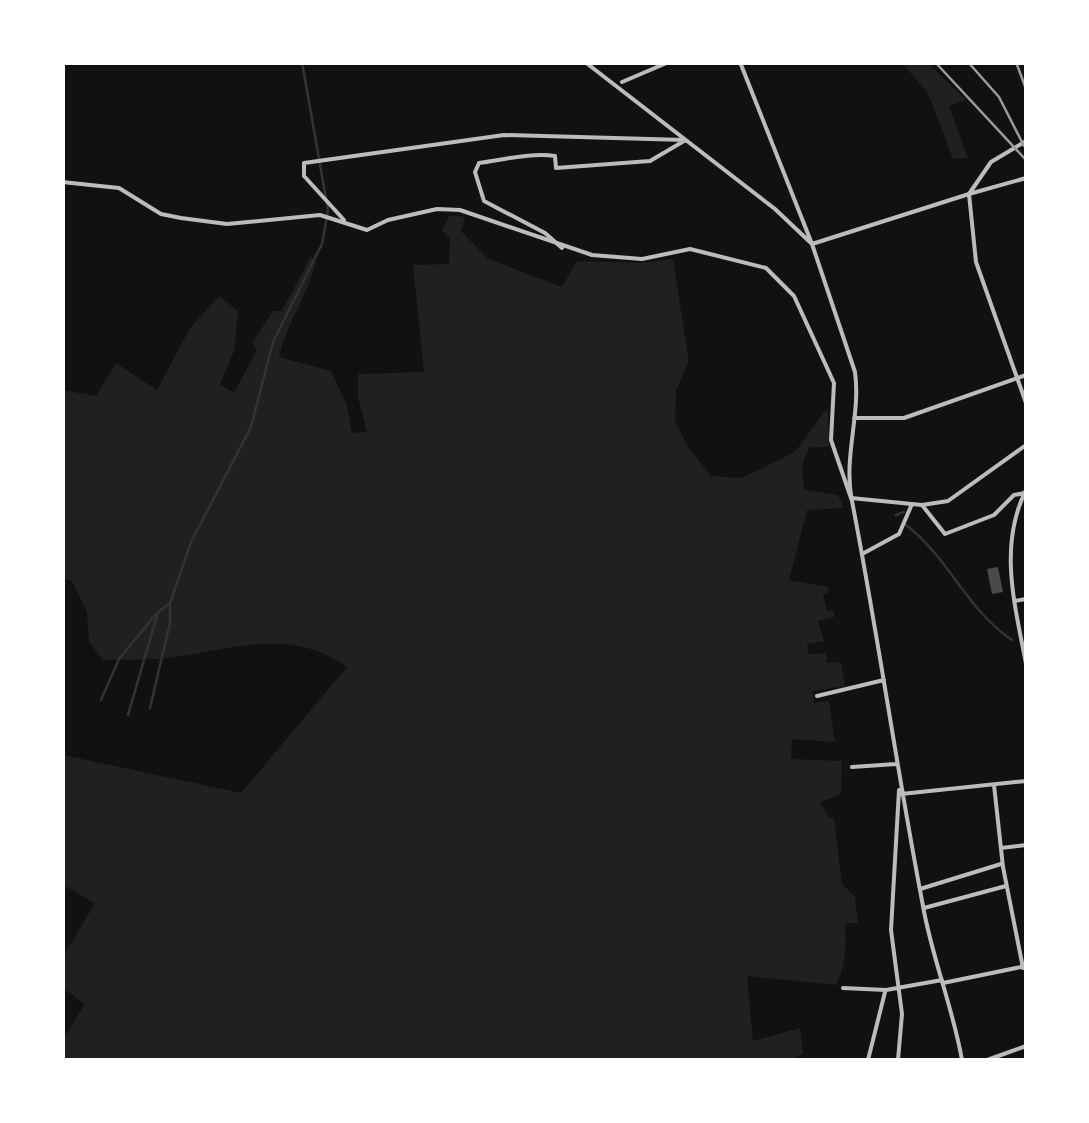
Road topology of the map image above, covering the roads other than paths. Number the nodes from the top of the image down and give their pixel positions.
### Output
1 (585, 62) edge
2 (669, 62) edge
3 (740, 62) edge
4 (622, 82) dead end
5 (686, 140) junction
6 (1026, 142) edge
7 (1026, 178) edge
8 (62, 182) edge
9 (969, 194) junction
10 (344, 220) junction
11 (812, 244) junction
12 (562, 248) junction
13 (1026, 375) edge
14 (1018, 378) junction
15 (1026, 404) edge
16 (854, 418) junction
17 (1025, 448) edge
18 (1026, 492) edge
19 (851, 498) junction
20 (912, 504) junction
21 (922, 505) junction
22 (864, 553) junction
23 (1026, 598) edge
24 (1014, 600) junction
25 (1026, 664) edge
26 (884, 680) junction
27 (817, 696) dead end
28 (896, 764) junction
29 (852, 767) dead end
30 (1026, 781) edge
31 (900, 785) junction
32 (994, 785) junction
33 (901, 794) junction
34 (1026, 845) edge
35 (1000, 848) junction
36 (1002, 864) junction
37 (1006, 886) junction
38 (920, 889) junction
39 (923, 908) junction
40 (1024, 967) edge
41 (942, 982) junction
42 (843, 988) dead end
43 (899, 989) junction
44 (886, 990) junction
45 (1026, 1046) edge
46 (868, 1060) edge
47 (898, 1060) edge
48 (962, 1060) edge
49 (986, 1060) edge

1 - 5 street
2 - 4 street
3 - 11 street
5 - 10 street
5 - 11 street
5 - 12 street
6 - 9 street
7 - 9 street
8 - 10 street
9 - 11 street
9 - 14 street
10 - 12 street
11 - 16 street
12 - 19 street
13 - 14 street
14 - 15 street
14 - 16 street
16 - 19 street
17 - 21 street
18 - 21 street
18 - 24 street
19 - 20 street
19 - 22 street
20 - 21 street
20 - 22 street
22 - 26 street
23 - 24 street
24 - 25 street
26 - 27 street
26 - 28 street
28 - 29 street
28 - 31 street
30 - 32 street
31 - 33 street
31 - 43 street
32 - 33 street
32 - 35 street
33 - 38 street
34 - 35 street
35 - 36 street
36 - 37 street
36 - 38 street
37 - 39 street
37 - 40 street
38 - 39 street
39 - 41 street
40 - 41 street
41 - 43 street
41 - 48 street
42 - 44 street
43 - 44 street
43 - 47 street
44 - 46 street
45 - 49 street

